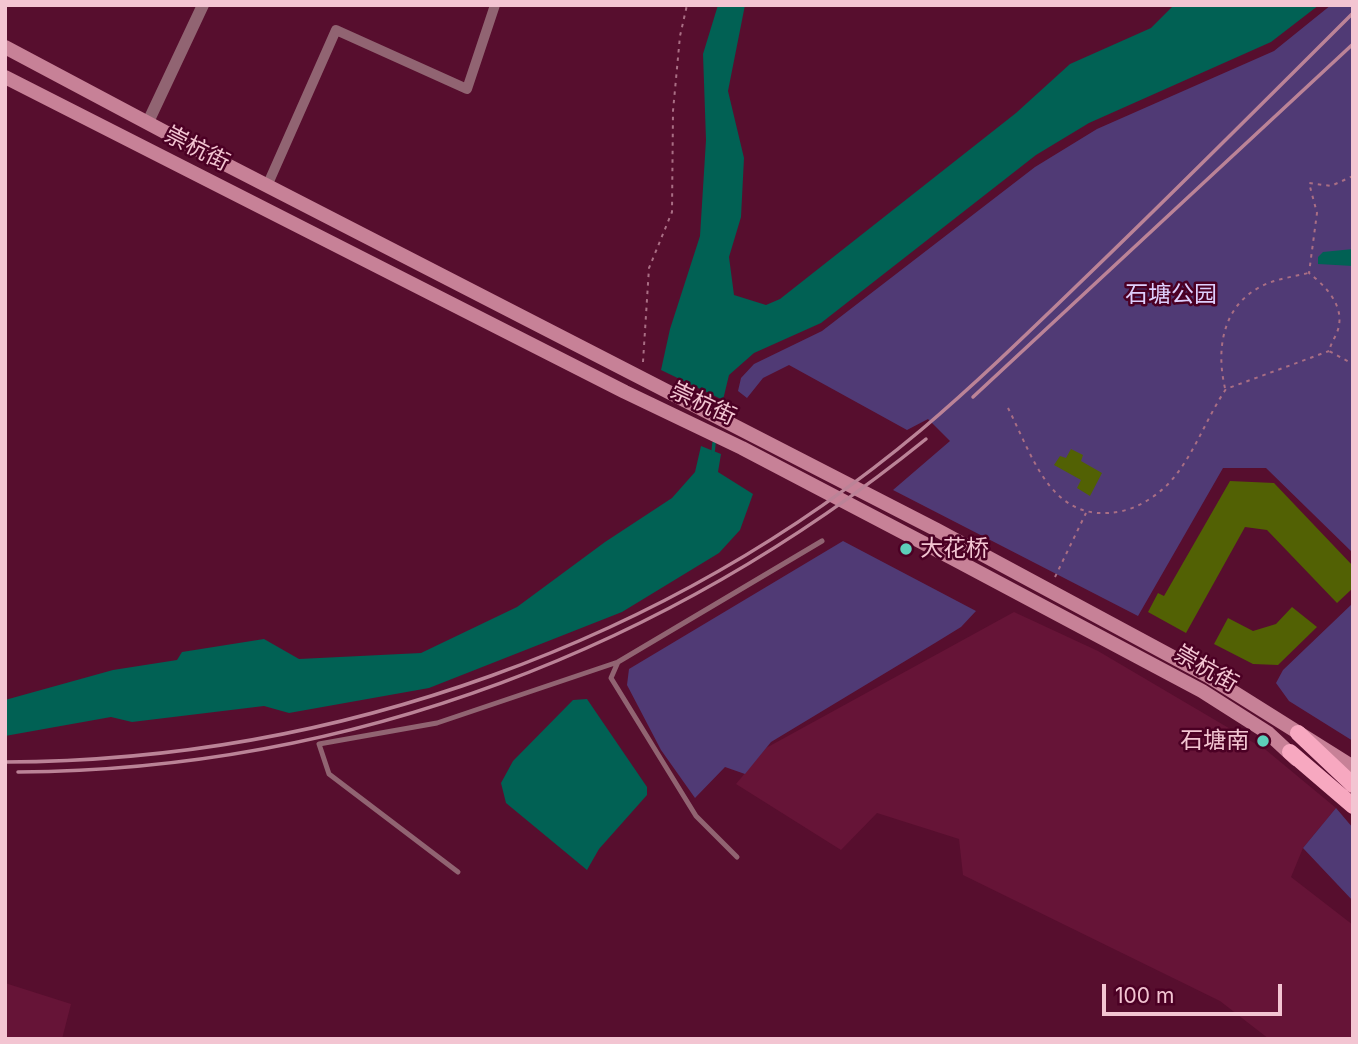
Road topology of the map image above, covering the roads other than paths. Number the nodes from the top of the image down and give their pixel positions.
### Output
1 (203, 5) edge
2 (495, 5) edge
3 (5, 47) edge
4 (5, 77) edge
5 (148, 122) junction
6 (267, 186) junction
7 (822, 541) dead end
8 (618, 662) junction
9 (1298, 733) junction
10 (1290, 752) junction
11 (1353, 767) edge
12 (1353, 785) edge
13 (1353, 806) edge
14 (1353, 815) edge
15 (737, 857) dead end
16 (458, 872) dead end

1 - 5 street
2 - 6 street
3 - 5 main road, 崇杭街
4 - 10 main road, 崇杭街
5 - 6 main road, 崇杭街
6 - 9 main road, 崇杭街
7 - 8 lane
8 - 15 lane
8 - 16 lane
9 - 11 main road, 崇杭街
9 - 12 highway
10 - 13 highway
10 - 14 main road, 崇杭街

